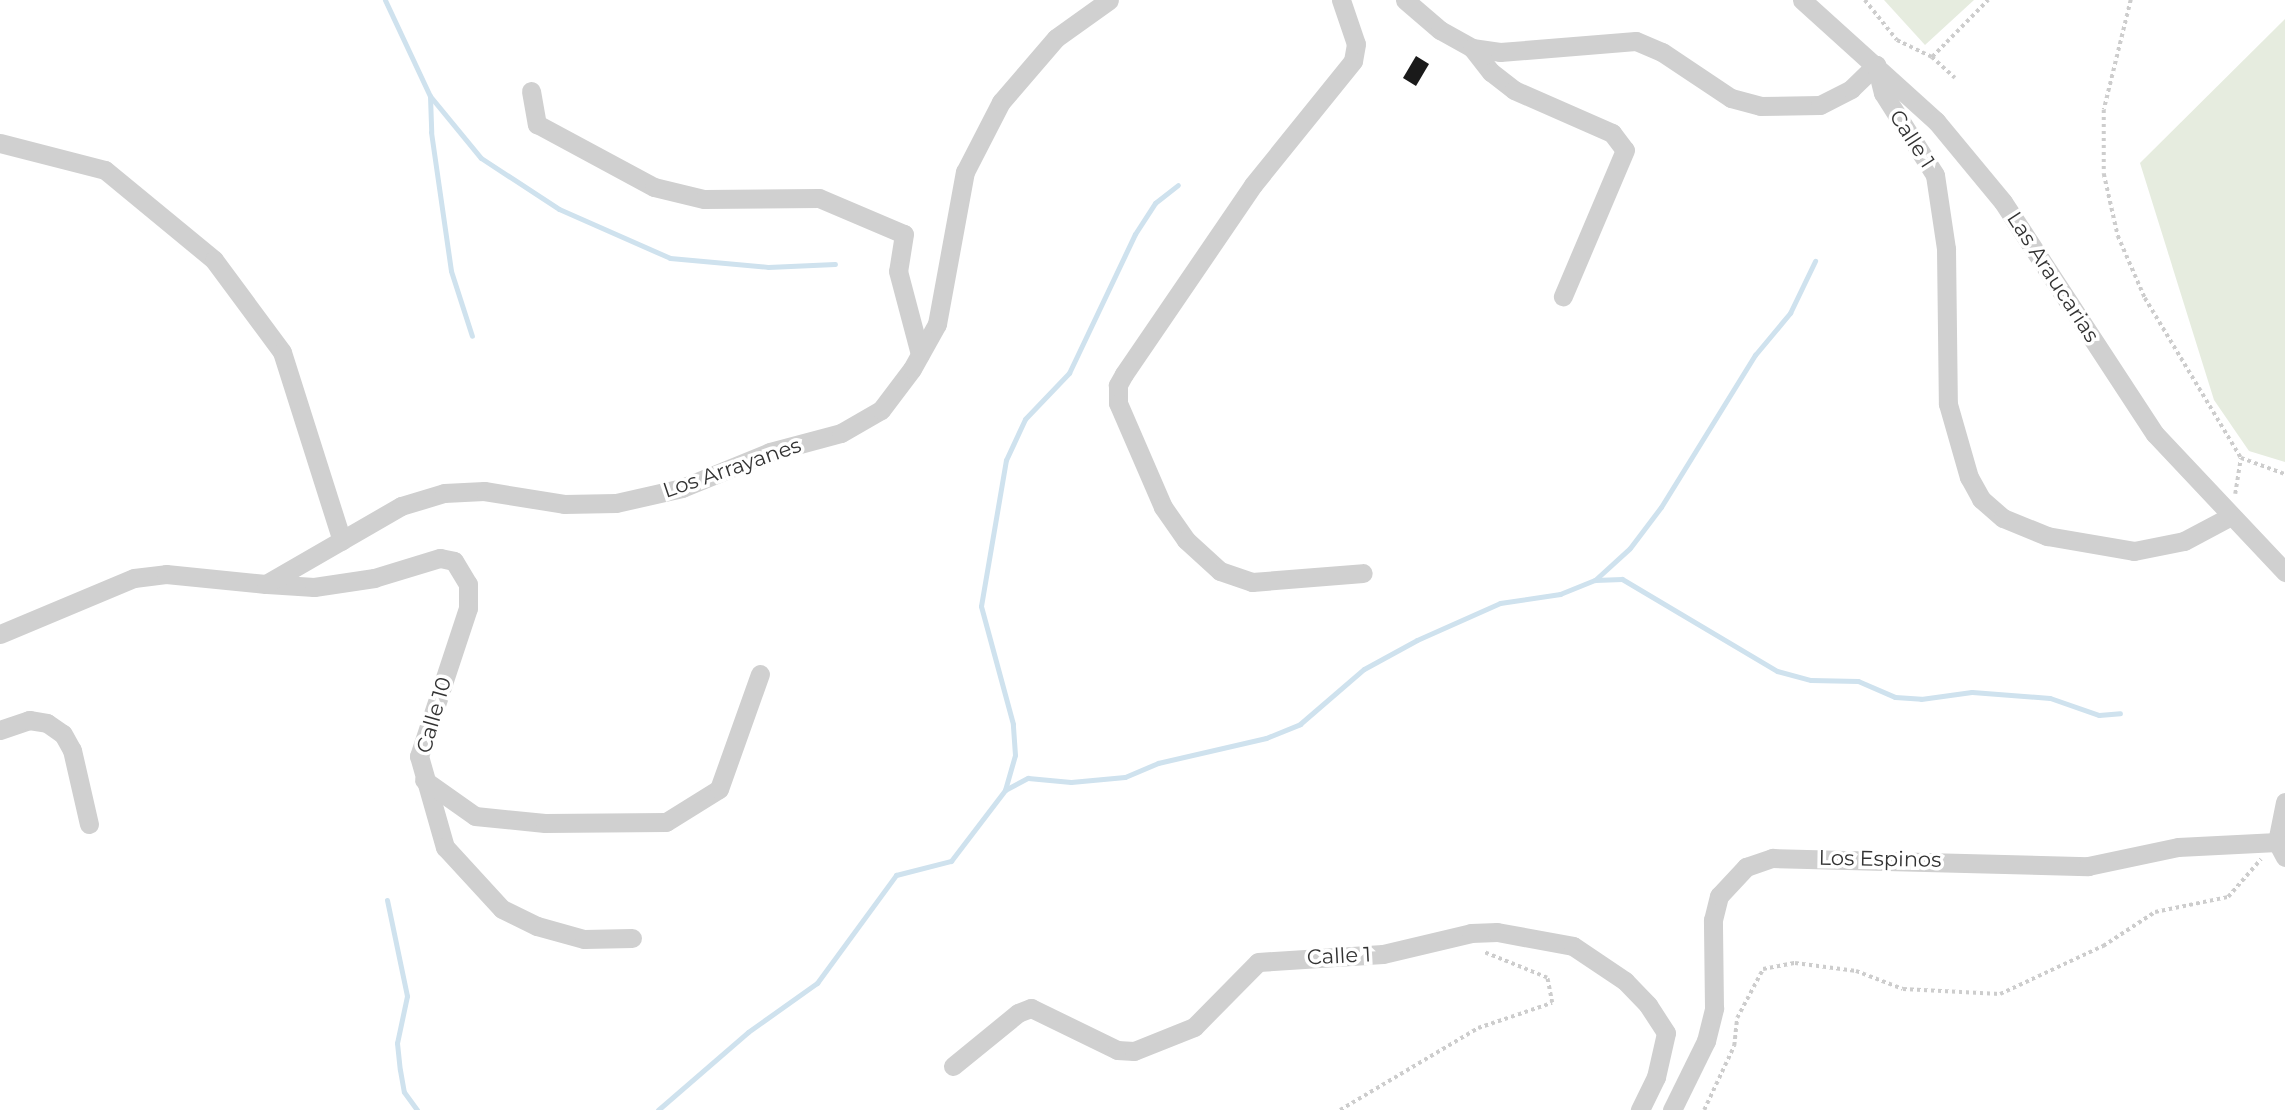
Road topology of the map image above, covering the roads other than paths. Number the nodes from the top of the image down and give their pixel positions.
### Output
1 (1108, 0) edge
2 (1341, 0) edge
3 (1405, 0) edge
4 (1802, 0) edge
5 (1472, 48) junction
6 (1876, 65) junction
7 (531, 91) dead end
8 (0, 143) edge
9 (1563, 296) dead end
10 (920, 354) junction
11 (2231, 516) junction
12 (342, 541) junction
13 (2285, 572) edge
14 (1363, 573) dead end
15 (266, 584) junction
16 (0, 634) edge
17 (760, 674) dead end
18 (0, 730) edge
19 (424, 780) junction
20 (2285, 802) edge
21 (89, 824) dead end
22 (2281, 850) edge
23 (632, 938) dead end
24 (953, 1066) dead end
25 (1674, 1109) edge
26 (1640, 1110) edge

1 - 10 street, Los Arrayanes
2 - 14 street
3 - 5 street
4 - 6 street, Las Araucarias
5 - 6 street
5 - 9 street
6 - 11 street, Las Araucarias
6 - 11 street, Calle 1
7 - 10 street
8 - 12 street
10 - 12 street, Los Arrayanes
11 - 13 street, Las Araucarias
12 - 15 street, Los Arrayanes
15 - 16 street
15 - 19 street, Calle 10
17 - 19 street
18 - 21 street
19 - 23 street, Calle 10
20 - 22 street
22 - 25 street, Los Espinos
24 - 26 street, Calle 1

